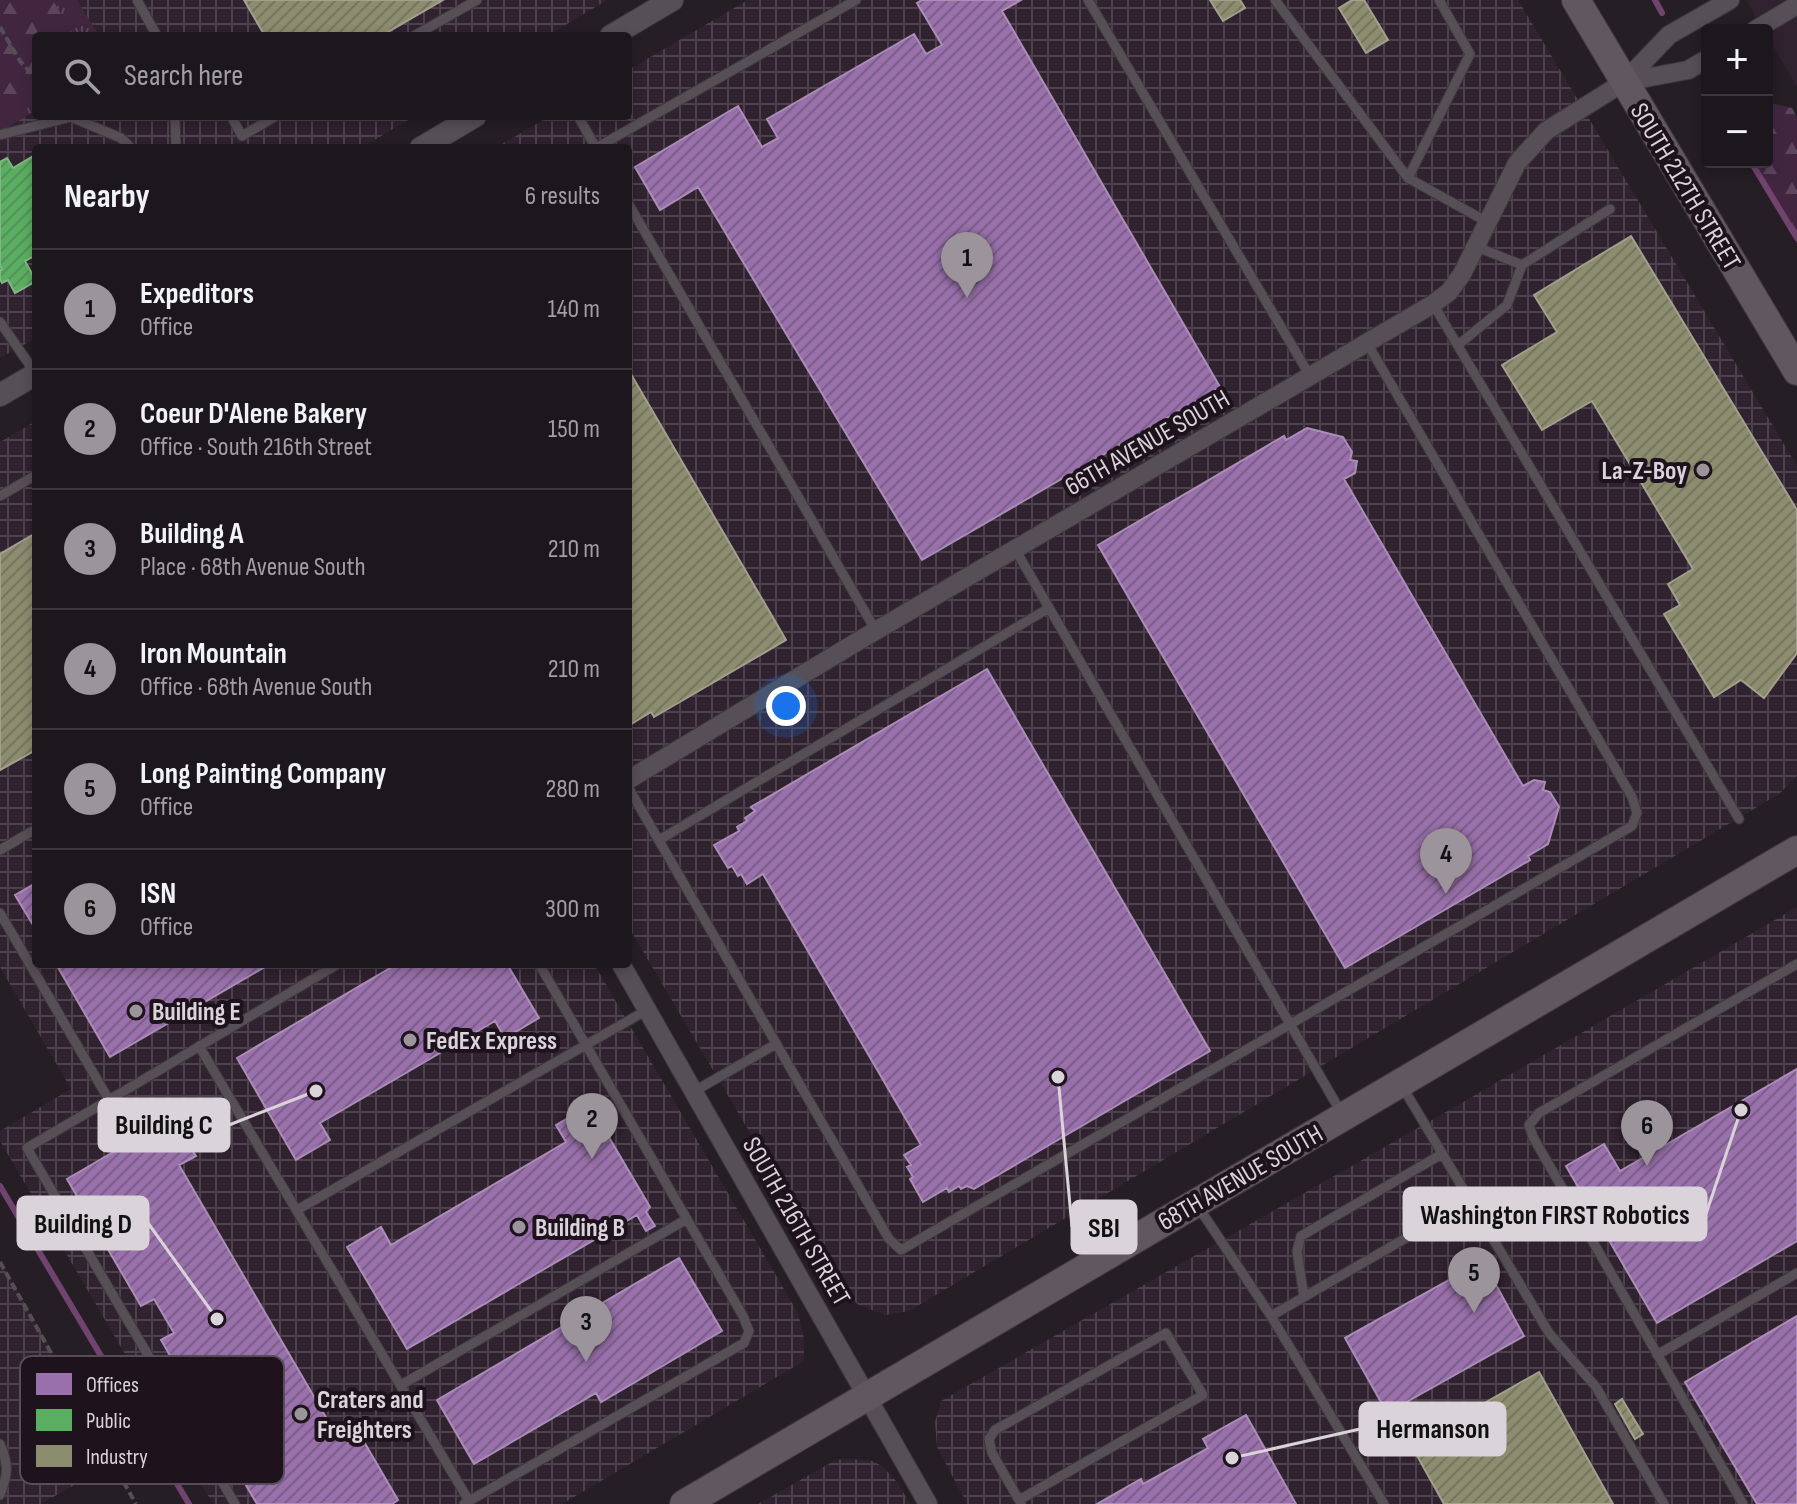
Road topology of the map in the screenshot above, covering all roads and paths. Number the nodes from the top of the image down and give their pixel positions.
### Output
1 (137, 0) edge
2 (477, 0) edge
3 (672, 0) edge
4 (856, 0) edge
5 (1088, 0) edge
6 (1275, 0) edge
7 (1439, 0) edge
8 (1576, 0) edge
9 (1730, 0) edge
10 (1797, 5) edge
11 (1765, 24) edge
12 (0, 27) edge
13 (155, 32) edge
14 (421, 32) edge
15 (618, 32) edge
16 (1701, 62) edge
17 (32, 74) edge
18 (1624, 82) junction
19 (59, 120) edge
20 (78, 120) edge
21 (175, 120) edge
22 (233, 120) edge
23 (269, 120) edge
24 (468, 120) edge
25 (580, 120) edge
26 (0, 135) edge
27 (127, 144) edge
28 (176, 144) edge
29 (428, 144) edge
30 (594, 144) edge
31 (603, 144) edge
32 (1408, 178) junction
33 (1610, 209) dead end
34 (632, 210) edge
35 (1489, 223) junction
36 (1477, 247) junction
37 (1522, 265) junction
38 (1433, 304) junction
39 (0, 322) edge
40 (1367, 343) junction
41 (1458, 345) junction
42 (32, 368) edge
43 (1797, 371) edge
44 (32, 376) edge
45 (1310, 376) junction
46 (0, 395) edge
47 (32, 477) edge
48 (0, 496) edge
49 (1015, 549) junction
50 (1049, 608) junction
51 (876, 631) junction
52 (632, 778) edge
53 (632, 794) edge
54 (1739, 819) dead end
55 (32, 831) edge
56 (659, 840) junction
57 (0, 850) edge
58 (1797, 850) edge
59 (0, 913) edge
60 (1797, 964) edge
61 (32, 968) edge
62 (32, 968) edge
63 (331, 968) edge
64 (541, 968) edge
65 (623, 968) edge
66 (647, 1010) junction
67 (1291, 1024) junction
68 (776, 1044) junction
69 (586, 1045) junction
70 (199, 1046) junction
71 (1400, 1083) junction
72 (693, 1092) junction
73 (109, 1100) junction
74 (1344, 1116) junction
75 (1442, 1154) junction
76 (1470, 1201) junction
77 (1196, 1203) junction
78 (297, 1210) junction
79 (687, 1219) junction
80 (0, 1262) edge
81 (1797, 1273) edge
82 (1304, 1297) junction
83 (1271, 1316) junction
84 (1657, 1355) junction
85 (53, 1356) edge
86 (149, 1356) edge
87 (401, 1385) junction
88 (867, 1397) junction
89 (0, 1444) edge
90 (125, 1484) edge
91 (223, 1484) edge
92 (0, 1495) edge
93 (467, 1502) edge
94 (1020, 1502) edge
95 (136, 1504) edge
96 (235, 1504) edge
97 (684, 1504) edge
98 (928, 1504) edge
99 (1384, 1504) edge
100 (1664, 1504) edge
101 (1743, 1504) edge

1 - 13 lane
2 - 14 lane
3 - 15 street
4 - 31 lane
5 - 45 lane
6 - 32 lane
7 - 32 lane
8 - 18 main road, SOUTH 212TH STREET
9 - 18 street, 66TH AVENUE SOUTH
10 - 11 street
12 - 17 path
16 - 18 street, 66TH AVENUE SOUTH
18 - 35 street, 66TH AVENUE SOUTH
18 - 43 main road, SOUTH 212TH STREET
19 - 26 lane
20 - 27 lane
21 - 28 lane
22 - 23 lane
24 - 29 street
25 - 30 lane
32 - 35 lane
33 - 37 lane
34 - 51 lane
35 - 36 street, 66TH AVENUE SOUTH
36 - 37 lane
36 - 38 street, 66TH AVENUE SOUTH
37 - 41 lane
38 - 40 street, 66TH AVENUE SOUTH
38 - 41 lane
39 - 42 lane
40 - 45 street, 66TH AVENUE SOUTH
40 - 67 lane
41 - 54 lane
44 - 46 street
45 - 49 street, 66TH AVENUE SOUTH
47 - 48 lane
49 - 50 lane
49 - 51 street, 66TH AVENUE SOUTH
50 - 56 lane
50 - 67 lane
51 - 52 street, 66TH AVENUE SOUTH
53 - 56 lane
55 - 57 lane
56 - 68 lane
58 - 71 main road, 68TH AVENUE SOUTH
59 - 61 lane
60 - 84 lane
62 - 73 lane
63 - 70 lane
64 - 69 lane
65 - 66 street, SOUTH 216TH STREET
66 - 69 lane
66 - 72 street, SOUTH 216TH STREET
67 - 68 lane
67 - 74 lane
68 - 72 lane
69 - 78 lane
69 - 79 lane
70 - 73 lane
70 - 78 lane
71 - 74 main road, 68TH AVENUE SOUTH
71 - 75 lane
72 - 88 street, SOUTH 216TH STREET
73 - 86 lane
74 - 77 main road, 68TH AVENUE SOUTH
75 - 76 lane
75 - 82 lane
76 - 82 lane
76 - 100 lane
77 - 83 lane
77 - 88 main road, 68TH AVENUE SOUTH
78 - 87 lane
79 - 87 lane
79 - 93 lane
80 - 85 path
81 - 84 lane
82 - 83 lane
83 - 99 lane
84 - 101 lane
87 - 93 lane
88 - 97 main road, 68TH AVENUE SOUTH
88 - 98 street, SOUTH 216TH STREET
89 - 92 lane
90 - 95 path
91 - 96 lane
94 - 94 lane

